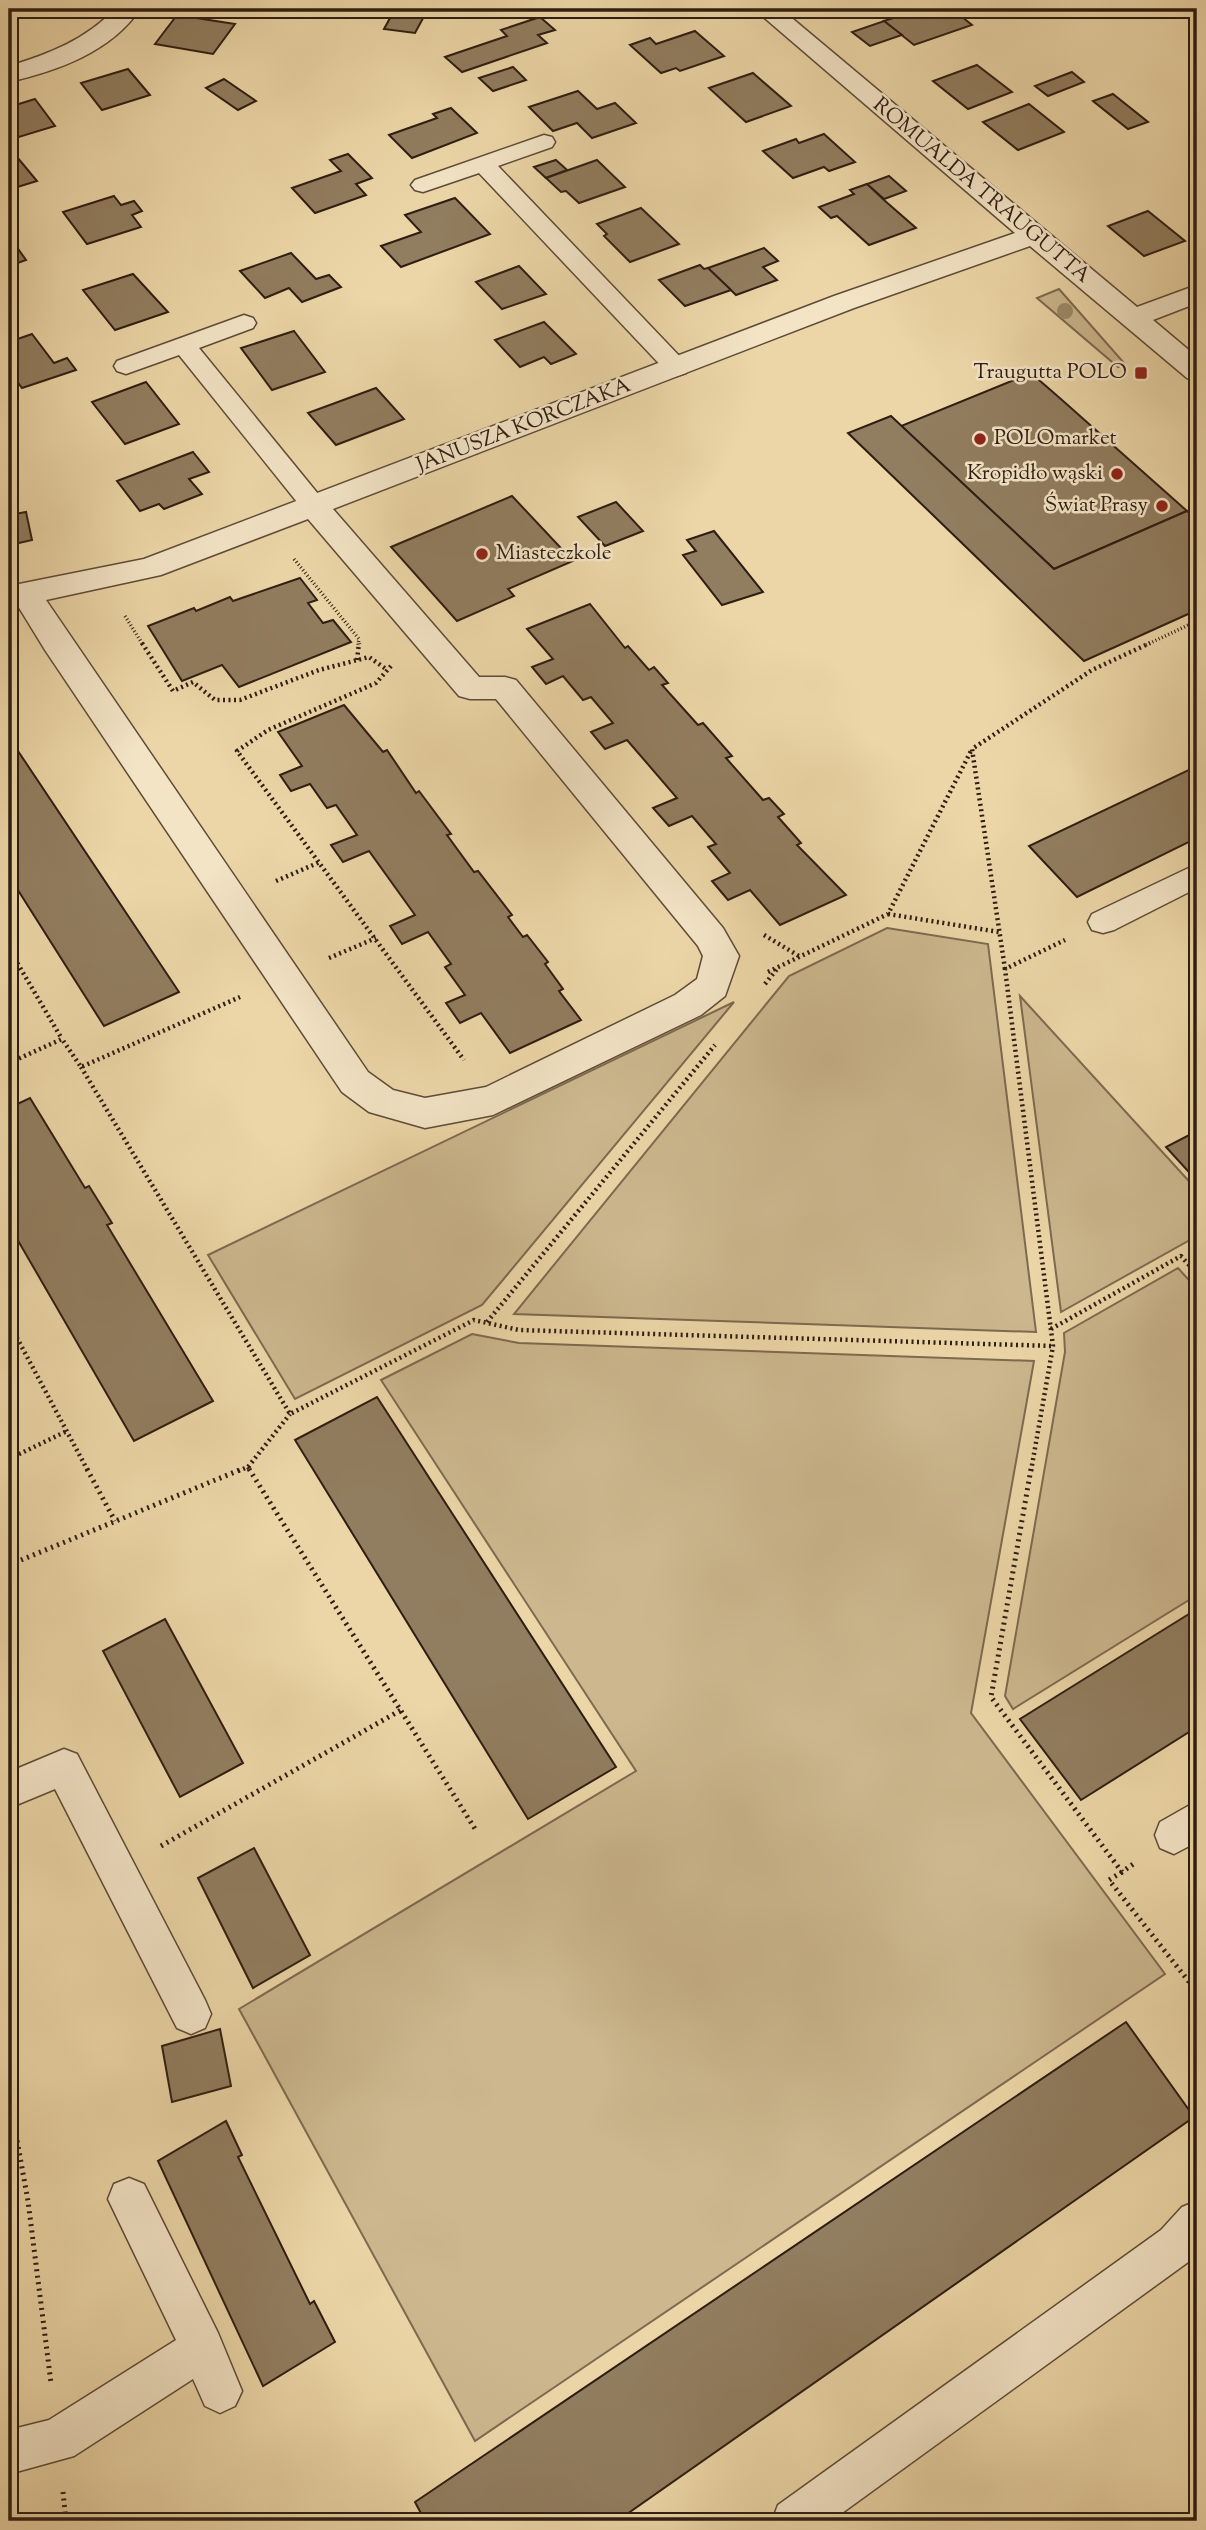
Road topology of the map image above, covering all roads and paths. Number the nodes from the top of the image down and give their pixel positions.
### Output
1 (128, 9) edge
2 (765, 9) edge
3 (9, 74) edge
4 (544, 142) dead end
5 (482, 164) junction
6 (423, 185) dead end
7 (1034, 234) junction
8 (1197, 293) edge
9 (1133, 318) junction
10 (244, 323) dead end
11 (184, 345) junction
12 (126, 366) dead end
13 (677, 368) junction
14 (1197, 372) edge
15 (314, 506) junction
16 (294, 559) dead end
17 (18, 596) edge
18 (125, 616) dead end
19 (1197, 621) edge
20 (433, 647) junction
21 (357, 660) junction
22 (386, 668) junction
23 (972, 749) junction
24 (1197, 875) edge
25 (888, 914) junction
26 (1102, 922) joint
27 (999, 932) junction
28 (376, 938) junction
29 (9, 949) edge
30 (780, 966) junction
31 (1005, 970) junction
32 (285, 977) junction
33 (712, 986) junction
34 (762, 988) dead end
35 (62, 1039) junction
36 (718, 1042) dead end
37 (9, 1063) edge
38 (81, 1067) junction
39 (493, 1100) junction
40 (1197, 1274) edge
41 (9, 1323) edge
42 (487, 1323) junction
43 (1051, 1329) junction
44 (1054, 1346) junction
45 (290, 1414) junction
46 (67, 1431) junction
47 (9, 1459) edge
48 (248, 1467) junction
49 (116, 1521) junction
50 (9, 1565) edge
51 (401, 1710) junction
52 (9, 1790) edge
53 (1186, 1827) edge
54 (477, 1832) dead end
55 (117, 1871) junction
56 (1122, 1872) junction
57 (1197, 1992) edge
58 (191, 2014) dead end
59 (9, 2096) edge
60 (129, 2199) dead end
61 (1197, 2222) edge
62 (203, 2348) junction
63 (220, 2391) dead end
64 (58, 2440) junction
65 (9, 2452) edge
66 (66, 2521) edge
67 (794, 2521) edge

1 - 3 street
2 - 7 street, ROMUALDA TRAUGUTTA
4 - 5 lane
5 - 6 lane
5 - 13 lane
7 - 9 street, ROMUALDA TRAUGUTTA
7 - 13 street, JANUSZA KORCZAKA
8 - 9 street
9 - 14 street, ROMUALDA TRAUGUTTA
10 - 11 lane
11 - 12 lane
11 - 15 lane
13 - 15 street, JANUSZA KORCZAKA
15 - 17 street, JANUSZA KORCZAKA
15 - 20 street
16 - 21 path
17 - 32 street
18 - 21 path
19 - 23 path
20 - 22 path
20 - 33 street
21 - 22 path
22 - 28 path
23 - 25 path
23 - 27 path
24 - 26 lane
25 - 27 path
25 - 30 path
26 - 31 path
27 - 31 path
28 - 32 path
28 - 39 path
29 - 35 path
30 - 33 path
30 - 34 path
31 - 43 path
32 - 38 path
32 - 39 street
33 - 39 street
35 - 37 path
35 - 38 path
36 - 42 path
38 - 45 path
40 - 43 path
41 - 46 path
42 - 44 path
42 - 45 path
43 - 44 path
44 - 56 path
45 - 48 path
46 - 47 path
46 - 49 path
48 - 49 path
48 - 51 path
49 - 50 path
51 - 54 path
51 - 55 path
52 - 55 lane
53 - 56 path
55 - 58 lane
56 - 57 path
59 - 64 path
60 - 62 lane
61 - 67 lane
62 - 63 lane
62 - 64 lane
64 - 65 lane
64 - 66 path

